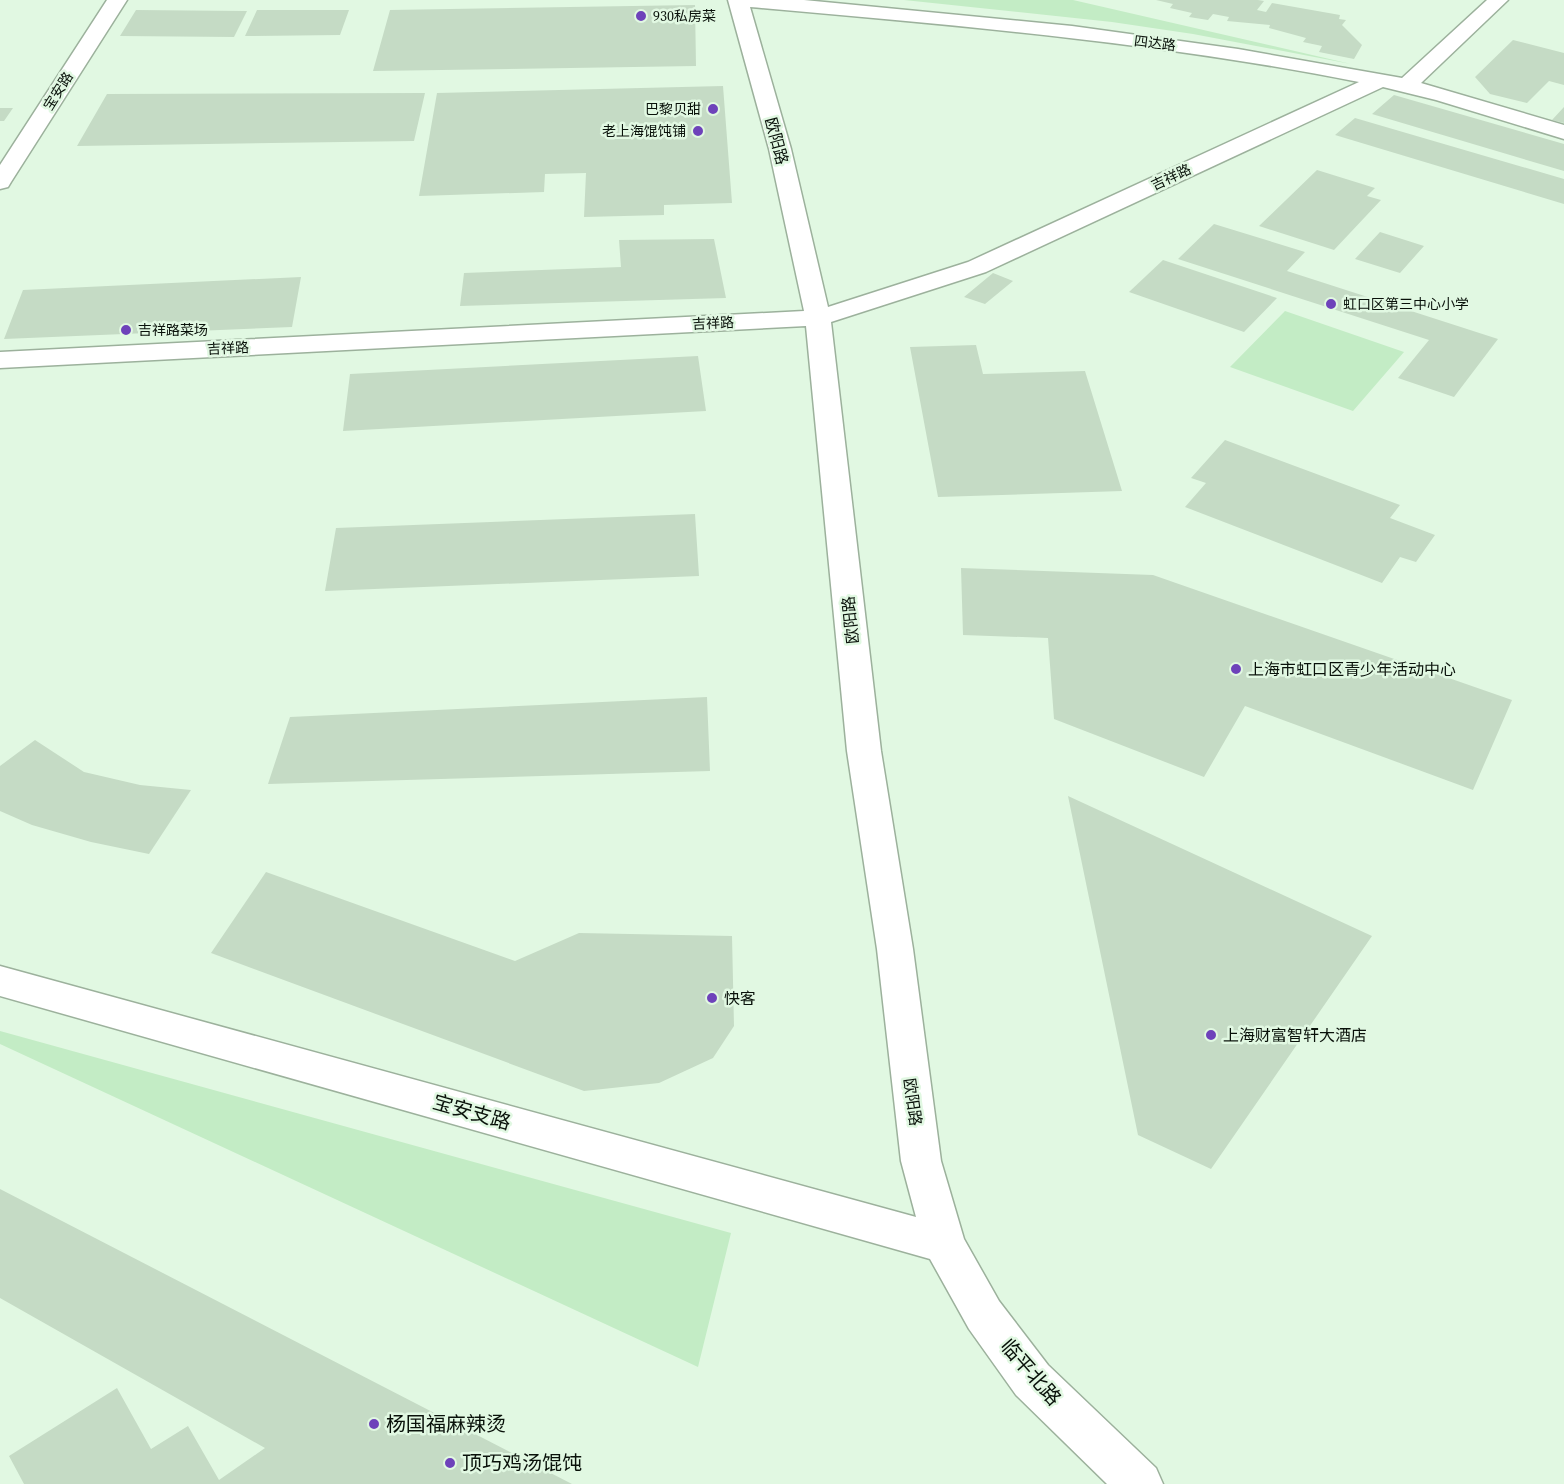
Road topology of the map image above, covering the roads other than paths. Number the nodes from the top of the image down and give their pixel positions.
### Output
1 (117, 0) edge
2 (738, 0) edge
3 (1498, 0) edge
4 (1379, 81) junction
5 (1406, 86) junction
6 (1564, 132) edge
7 (0, 183) edge
8 (818, 318) junction
9 (0, 360) edge
10 (0, 981) edge
11 (944, 1244) junction
12 (1140, 1484) edge

1 - 7 street, 宝安路
2 - 4 street, 四达路
2 - 8 street, 欧阳路
3 - 5 street
4 - 5 street, 四达路
4 - 8 street, 吉祥路
5 - 6 street, 四达路
8 - 9 street, 吉祥路
8 - 11 street, 欧阳路
10 - 11 street, 宝安支路
11 - 12 street, 临平北路

